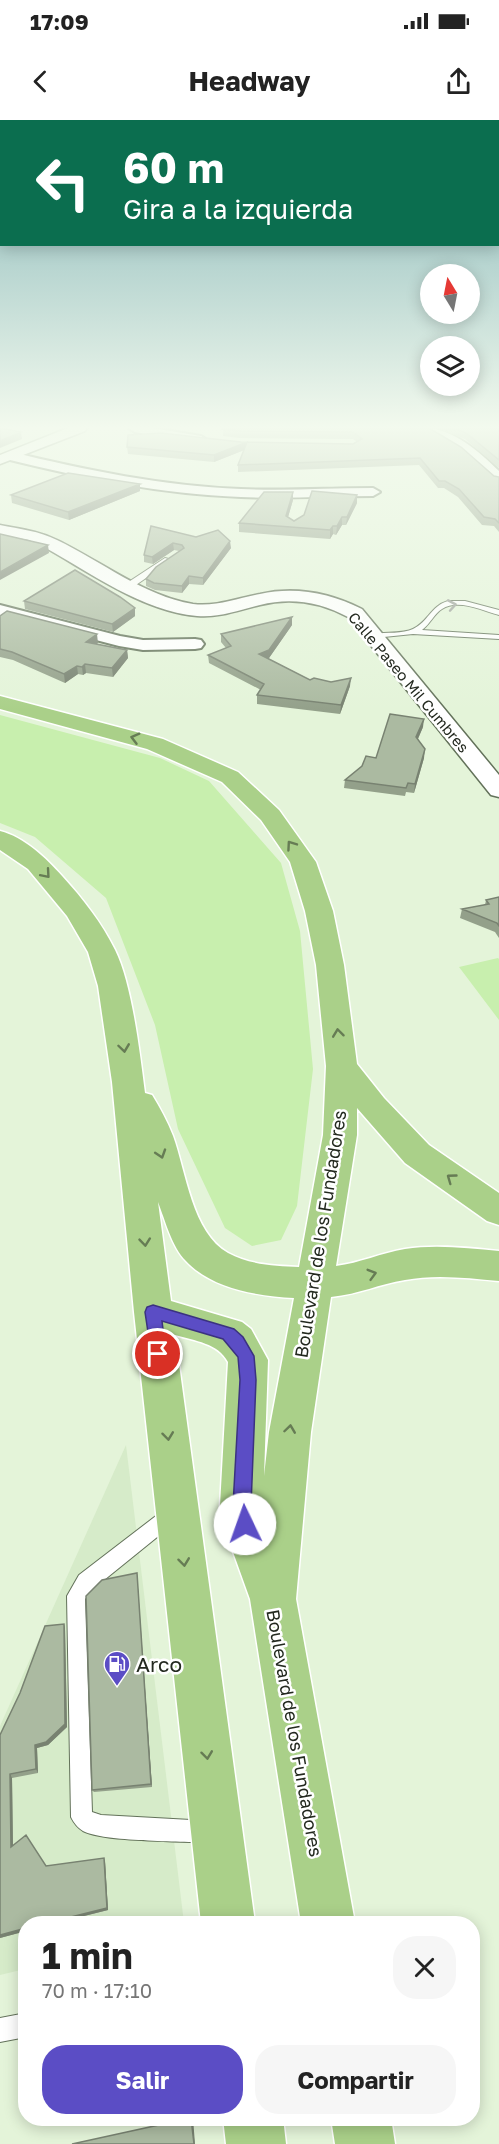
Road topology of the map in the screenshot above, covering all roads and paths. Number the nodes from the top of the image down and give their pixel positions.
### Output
1 (0, 530) edge
2 (178, 554) edge
3 (130, 585) junction
4 (0, 610) edge
5 (499, 614) edge
6 (414, 632) junction
7 (374, 636) junction
8 (499, 637) edge
9 (195, 644) dead end
10 (0, 702) edge
11 (499, 790) edge
12 (0, 839) edge
13 (342, 1066) junction
14 (128, 1082) junction
15 (499, 1211) edge
16 (499, 1266) edge
17 (315, 1283) junction
18 (153, 1312) junction
19 (177, 1510) junction
20 (273, 1599) junction
21 (217, 1832) junction
22 (227, 1916) edge
23 (327, 1916) edge
24 (18, 2027) edge
25 (0, 2030) edge
26 (254, 2126) edge
27 (362, 2126) edge
28 (256, 2144) edge
29 (365, 2144) edge

1 - 3 street, Calle Paseo Mil Cumbres
2 - 3 lane
3 - 7 street, Calle Paseo Mil Cumbres
4 - 9 street
6 -> 5 lane
6 - 7 lane
6 - 8 lane
7 - 11 street, Calle Paseo Mil Cumbres
13 -> 10 main road, Boulevard de los Fundadores
12 -> 14 main road
15 -> 13 main road
13 - 17 main road, Boulevard de los Fundadores
14 -> 17 main road
14 -> 18 main road
17 -> 16 main road
20 -> 17 main road, Boulevard de los Fundadores
18 -> 19 main road
18 - 20 main road
19 -> 21 main road
19 - 21 lane
20 - 23 main road, Boulevard de los Fundadores
21 - 22 main road
24 - 25 lane
26 - 28 main road
27 - 29 main road

